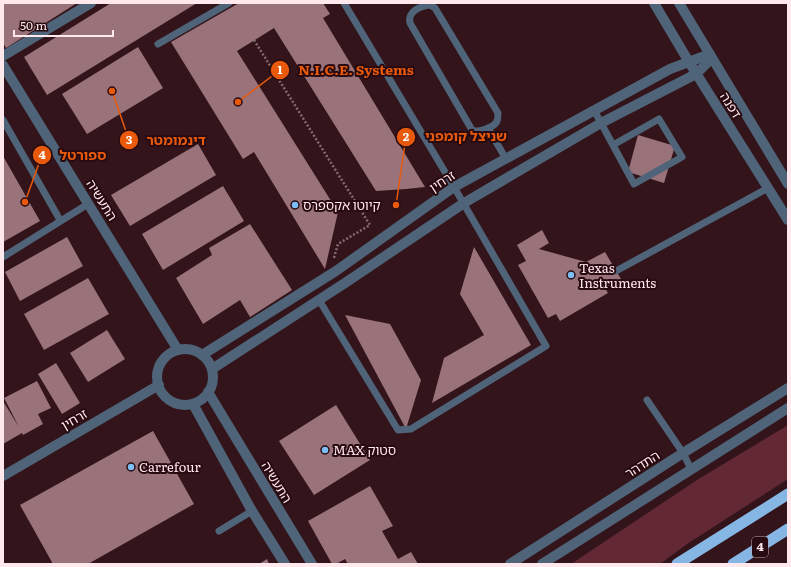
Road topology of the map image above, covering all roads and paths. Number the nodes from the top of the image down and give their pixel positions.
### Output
1 (91, 3) edge
2 (229, 3) edge
3 (344, 3) edge
4 (654, 3) edge
5 (679, 3) edge
6 (254, 40) dead end
7 (158, 44) dead end
8 (3, 56) edge
9 (711, 56) junction
10 (689, 62) junction
11 (3, 65) edge
12 (696, 74) junction
13 (594, 110) junction
14 (3, 120) edge
15 (601, 124) junction
16 (488, 128) junction
17 (613, 145) junction
18 (506, 159) junction
19 (788, 184) edge
20 (454, 187) junction
21 (768, 188) junction
22 (464, 203) junction
23 (88, 204) junction
24 (60, 220) junction
25 (788, 220) edge
26 (3, 257) edge
27 (332, 264) dead end
28 (616, 271) dead end
29 (319, 300) junction
30 (178, 350) junction
31 (202, 355) junction
32 (212, 369) junction
33 (159, 385) junction
34 (788, 388) edge
35 (208, 392) junction
36 (647, 400) dead end
37 (193, 404) junction
38 (788, 408) edge
39 (683, 453) junction
40 (691, 469) junction
41 (3, 476) edge
42 (788, 494) edge
43 (252, 511) junction
44 (788, 529) edge
45 (219, 531) dead end
46 (285, 564) edge
47 (312, 564) edge
48 (510, 564) edge
49 (542, 564) edge
50 (677, 564) edge
51 (733, 564) edge

1 - 8 street
2 - 7 lane
3 - 20 lane
4 - 10 street, דפנה
5 - 9 street, דפנה
6 - 27 path
9 - 10 street, זרחין
9 - 12 street
9 - 19 street, דפנה
10 - 12 street, דפנה
10 - 13 street, זרחין
11 - 23 street, התעשיה
12 - 15 street
12 - 21 street, דפנה
13 - 15 lane
13 - 18 street, זרחין
14 - 24 lane
15 - 17 lane
15 - 22 street
16 - 16 lane
16 - 18 lane
17 - 17 lane
18 - 20 street, זרחין
20 - 22 lane
20 - 31 street, זרחין
21 - 25 street, דפנה
21 - 28 lane
22 - 29 street
22 - 29 lane
23 - 24 lane
23 - 30 street, התעשיה
24 - 26 lane
29 - 32 street
30 - 31 street
30 - 33 street
31 - 32 street
32 - 35 street
33 - 37 street
33 - 41 street, זרחין
34 - 39 street, התדהר
35 - 37 street
35 - 47 street, התעשיה
36 - 39 lane
37 - 43 street
38 - 40 street
39 - 40 lane
39 - 48 street, התדהר
40 - 49 street
42 - 50 highway
43 - 45 lane
43 - 46 street
44 - 51 highway, 4

